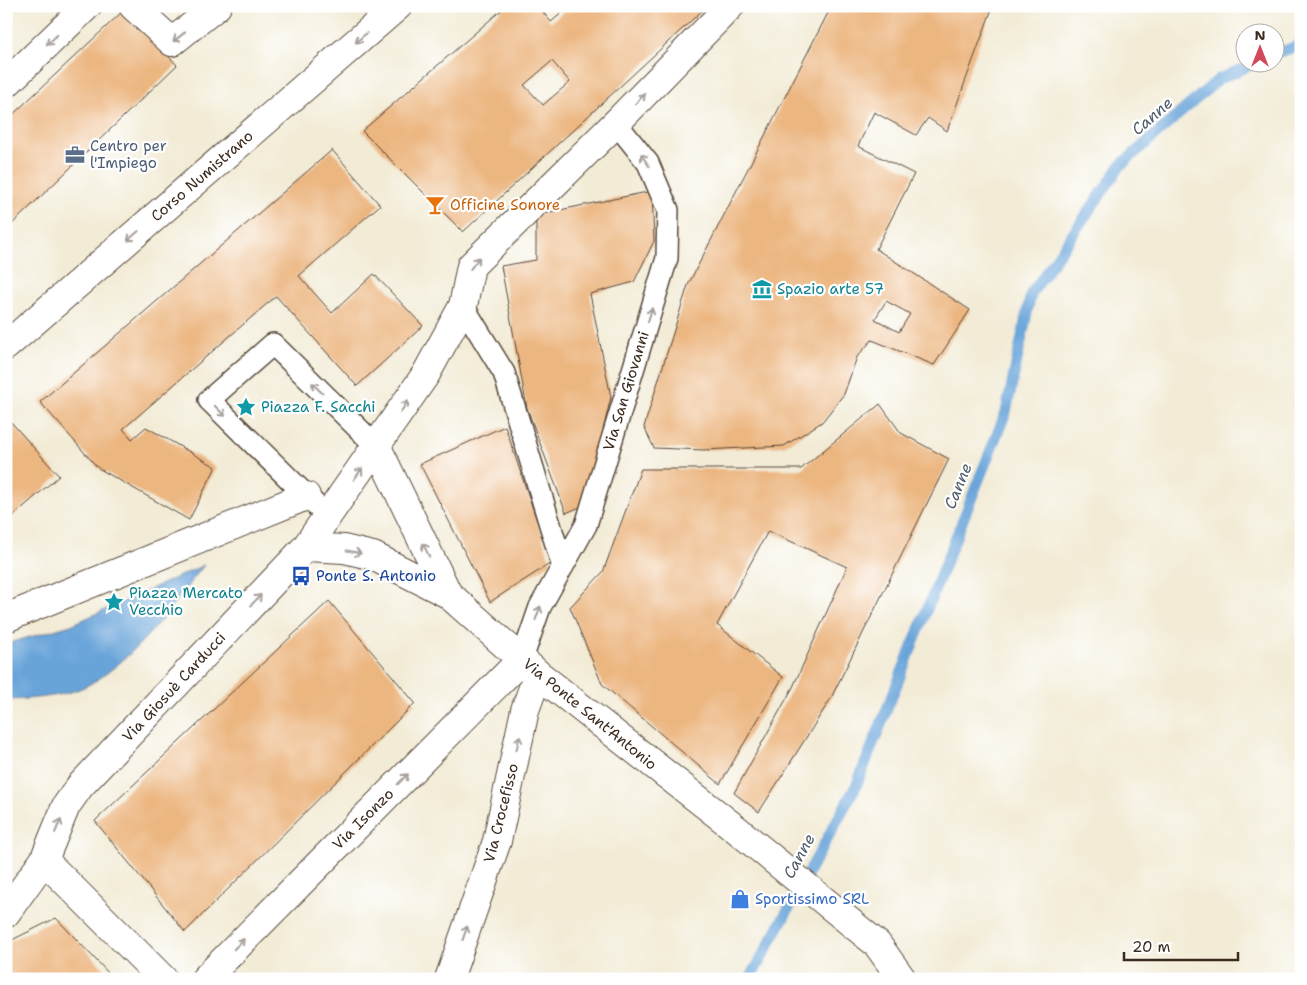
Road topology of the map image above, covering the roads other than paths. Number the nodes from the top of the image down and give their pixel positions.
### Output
1 (87, 6) edge
2 (134, 6) edge
3 (217, 6) edge
4 (398, 6) edge
5 (730, 6) edge
6 (6, 84) edge
7 (616, 123) junction
8 (463, 306) junction
9 (6, 346) edge
10 (377, 447) junction
11 (306, 496) junction
12 (327, 516) junction
13 (306, 547) junction
14 (562, 564) junction
15 (448, 594) junction
16 (6, 618) edge
17 (530, 667) junction
18 (44, 860) junction
19 (6, 913) edge
20 (163, 979) edge
21 (205, 979) edge
22 (449, 979) edge
23 (902, 979) edge

1 -> 6 street
3 -> 2 street
4 -> 9 street, Corso Numistrano
7 -> 5 street, Via Giosuè Carducci
8 -> 7 street, Via Giosuè Carducci
14 -> 7 lane, Via San Giovanni
10 -> 8 street, Via Giosuè Carducci
8 - 14 lane
10 -> 11 lane
12 -> 10 street, Via Giosuè Carducci
15 -> 10 street
11 - 12 lane
11 - 16 street
12 - 13 street, Via Giosuè Carducci
13 -> 15 street
18 -> 13 street, Via Giosuè Carducci
17 -> 14 lane, Via San Giovanni
15 - 17 street, Via Ponte Sant'Antonio
21 -> 17 street, Via Isonzo
22 -> 17 street, Via Crocefisso
17 - 23 street, Via Ponte Sant'Antonio
18 - 19 street, Via Giosuè Carducci
18 - 20 street

